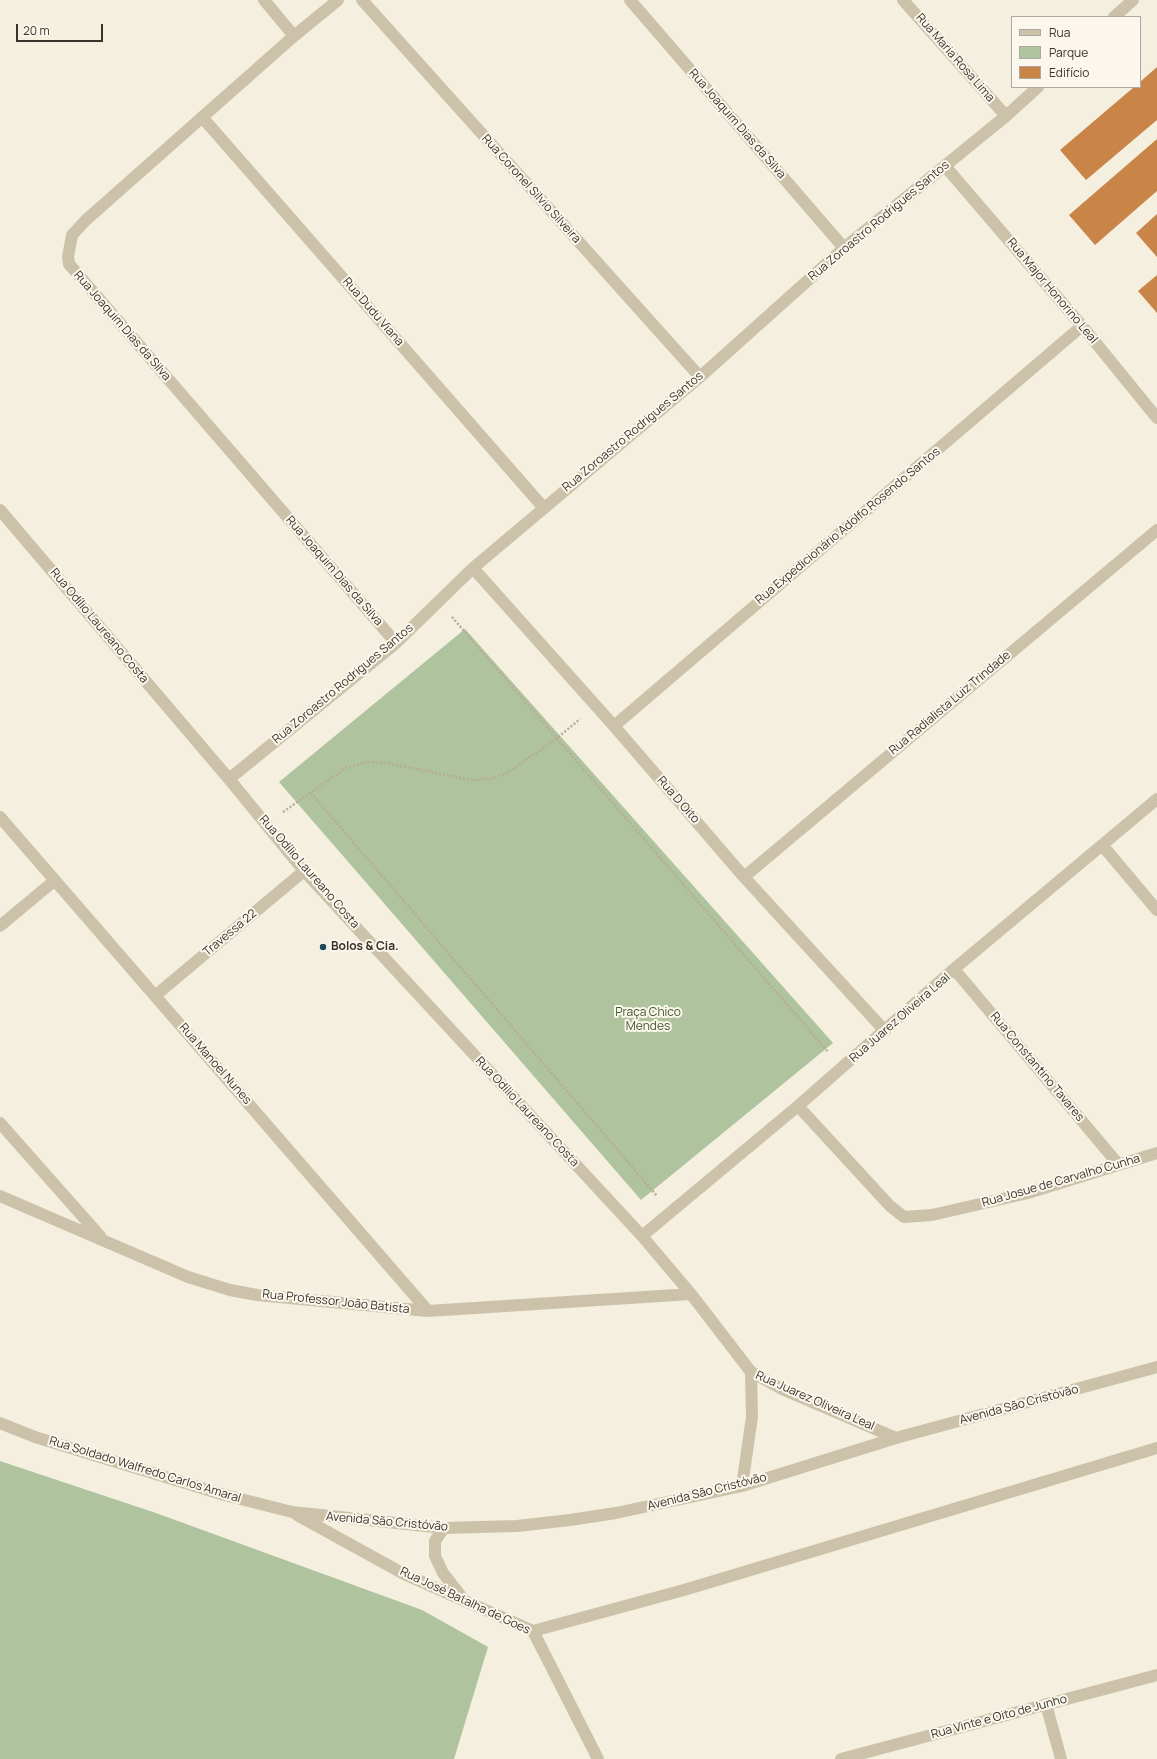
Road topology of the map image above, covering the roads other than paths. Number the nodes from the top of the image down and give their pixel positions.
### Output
1 (264, 0) edge
2 (338, 0) edge
3 (362, 0) edge
4 (630, 0) edge
5 (903, 0) edge
6 (1133, 0) edge
7 (1115, 16) edge
8 (294, 36) junction
9 (1037, 88) edge
10 (1006, 116) junction
11 (202, 117) junction
12 (945, 166) junction
13 (844, 248) junction
14 (1082, 326) junction
15 (700, 377) junction
16 (1157, 418) edge
17 (543, 507) junction
18 (0, 510) edge
19 (1157, 530) edge
20 (473, 568) junction
21 (396, 643) junction
22 (614, 726) junction
23 (229, 779) junction
24 (1157, 799) edge
25 (0, 817) edge
26 (1102, 845) junction
27 (304, 871) junction
28 (744, 877) junction
29 (54, 881) junction
30 (1157, 910) edge
31 (0, 926) edge
32 (954, 969) junction
33 (156, 995) junction
34 (885, 1031) junction
35 (798, 1106) junction
36 (0, 1123) edge
37 (1157, 1153) edge
38 (1119, 1165) junction
39 (0, 1196) edge
40 (642, 1236) junction
41 (102, 1239) junction
42 (691, 1294) junction
43 (428, 1311) junction
44 (1157, 1367) edge
45 (751, 1372) junction
46 (0, 1423) edge
47 (896, 1438) junction
48 (1157, 1448) edge
49 (742, 1486) junction
50 (292, 1512) junction
51 (444, 1528) junction
52 (465, 1602) junction
53 (533, 1631) junction
54 (1157, 1675) edge
55 (1046, 1704) junction
56 (864, 1756) edge
57 (598, 1759) edge
58 (841, 1759) edge
59 (1061, 1759) edge

1 - 8 street
2 - 8 street, Rua Joaquim Dias da Silva
3 - 15 street, Rua Coronel Silvio Silveira
4 - 13 street, Rua Joaquim Dias da Silva
5 - 10 street, Rua Maria Rosa Lima
6 - 7 street
8 - 11 street, Rua Joaquim Dias da Silva
9 - 10 street, Rua Zoroastro Rodrigues Santos
10 - 12 street, Rua Zoroastro Rodrigues Santos
11 - 17 street, Rua Dudu Viana
11 - 21 street, Rua Joaquim Dias da Silva
12 - 13 street, Rua Zoroastro Rodrigues Santos
12 - 14 street, Rua Major Honorino Leal
13 - 15 street, Rua Zoroastro Rodrigues Santos
14 - 16 street, Rua Major Honorino Leal
14 - 22 street, Rua Expedicionário Adolfo Rosendo Santos
15 - 17 street, Rua Zoroastro Rodrigues Santos
17 - 20 street, Rua Zoroastro Rodrigues Santos
18 - 23 street, Rua Odílio Laureano Costa
19 - 28 street, Rua Radialista Luiz Trindade
20 - 21 street, Rua Zoroastro Rodrigues Santos
20 - 22 street, Rua D Oito
21 - 23 street, Rua Zoroastro Rodrigues Santos
22 - 28 street, Rua D Oito
23 - 27 street, Rua Odílio Laureano Costa
24 - 26 street, Rua Juarez Oliveira Leal
25 - 29 street, Rua Manoel Nunes
26 - 30 street
26 - 32 street, Rua Juarez Oliveira Leal
27 - 33 street, Travessa 22
27 - 40 street, Rua Odílio Laureano Costa
28 - 34 street, Rua D Oito
29 - 31 street
29 - 33 street, Rua Manoel Nunes
32 - 34 street, Rua Juarez Oliveira Leal
32 - 38 street, Rua Constantino Tavares
33 - 43 street, Rua Manoel Nunes
34 - 35 street, Rua Juarez Oliveira Leal
35 - 38 street, Rua Josue de Carvalho Cunha
35 - 40 street, Rua Juarez Oliveira Leal
36 - 41 street
37 - 38 street, Rua Josue de Carvalho Cunha
39 - 41 street, Rua Professor João Batista
40 - 42 street, Rua Odílio Laureano Costa
41 - 43 street, Rua Professor João Batista
42 - 43 street, Rua Professor João Batista
42 - 45 street, Rua Odílio Laureano Costa
44 - 47 street, Avenida São Cristóvão
45 - 47 street, Rua Juarez Oliveira Leal
45 - 49 street, Rua Juarez Oliveira Leal
46 - 50 street, Rua Soldado Walfredo Carlos Amaral
47 - 49 street, Avenida São Cristóvão
48 - 53 street
49 - 51 street, Avenida São Cristóvão
50 - 51 street, Avenida São Cristóvão
50 - 52 street, Rua José Batalha de Goes
51 - 52 street
52 - 53 street, Rua José Batalha de Goes
53 - 57 street, Rua José Batalha de Goes
54 - 55 street, Rua Vinte e Oito de Junho
55 - 56 street, Rua Vinte e Oito de Junho
55 - 59 street
56 - 58 street, Rua Vinte e Oito de Junho

